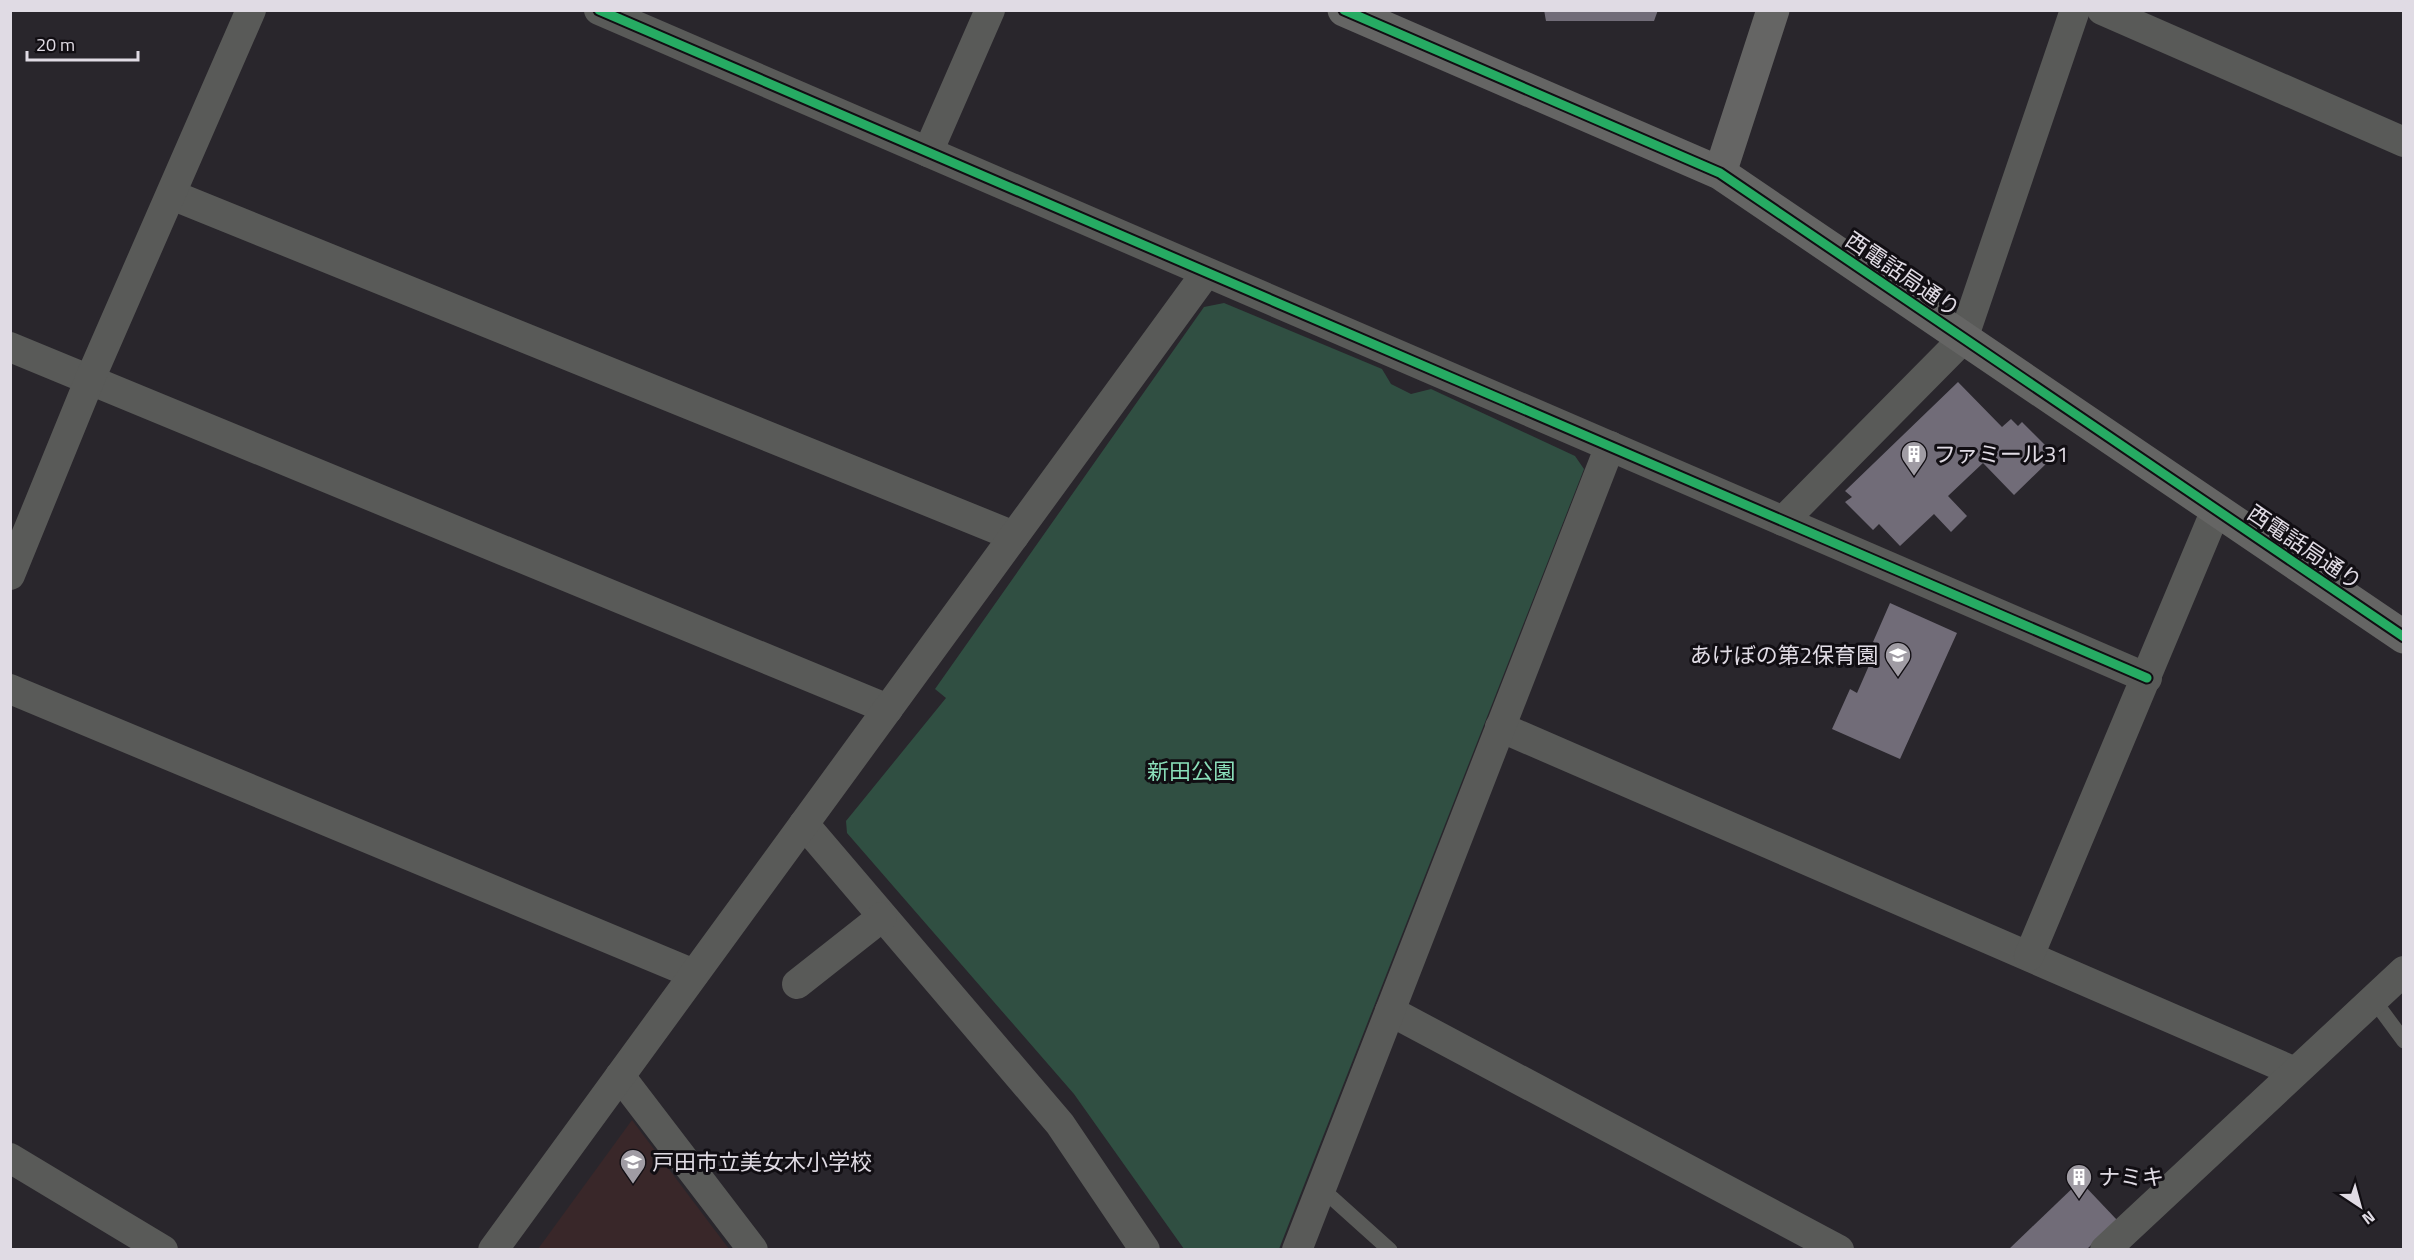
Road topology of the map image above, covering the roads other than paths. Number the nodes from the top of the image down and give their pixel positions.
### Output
1 (251, 10) edge
2 (599, 10) edge
3 (990, 10) edge
4 (1344, 10) edge
5 (1773, 10) edge
6 (2075, 10) edge
7 (2103, 10) edge
8 (2403, 142) edge
9 (928, 152) junction
10 (1720, 173) junction
11 (172, 195) junction
12 (1206, 273) junction
13 (1963, 339) junction
14 (10, 347) edge
15 (90, 380) junction
16 (1610, 446) junction
17 (2216, 510) junction
18 (1783, 521) junction
19 (1014, 536) junction
20 (10, 575) edge
21 (2403, 637) edge
22 (2147, 678) junction
23 (10, 689) edge
24 (888, 709) junction
25 (1500, 727) junction
26 (804, 824) junction
27 (882, 916) junction
28 (2029, 956) junction
29 (2403, 971) edge
30 (694, 974) junction
31 (797, 984) dead end
32 (2373, 999) junction
33 (1390, 1011) junction
34 (2403, 1041) edge
35 (2295, 1072) junction
36 (620, 1076) junction
37 (10, 1158) edge
38 (1321, 1188) junction
39 (163, 1250) edge
40 (494, 1250) edge
41 (753, 1250) edge
42 (1145, 1250) edge
43 (1297, 1250) edge
44 (1390, 1250) edge
45 (1839, 1250) edge
46 (2105, 1250) edge

1 - 11 street
2 - 9 street
3 - 9 street
4 - 10 street, 西電話局通り
5 - 10 street
6 - 13 street
7 - 8 street
9 - 12 street
10 - 13 street, 西電話局通り
11 - 15 street
11 - 19 street
12 - 16 street
12 - 19 street
13 - 17 street, 西電話局通り
13 - 18 street
14 - 15 street
15 - 20 street
15 - 24 street
16 - 18 street
16 - 25 street
17 - 21 street, 西電話局通り
17 - 22 street
18 - 22 street
19 - 24 street
22 - 28 street
23 - 30 street
24 - 26 street
25 - 28 street
25 - 33 street
26 - 27 street
26 - 30 street
27 - 31 street
27 - 42 street
28 - 35 street
29 - 32 street
30 - 36 street
32 - 34 lane
32 - 35 street
33 - 38 street
33 - 45 street
35 - 46 street
36 - 40 street
36 - 41 street
37 - 39 street
38 - 43 street
38 - 44 lane

